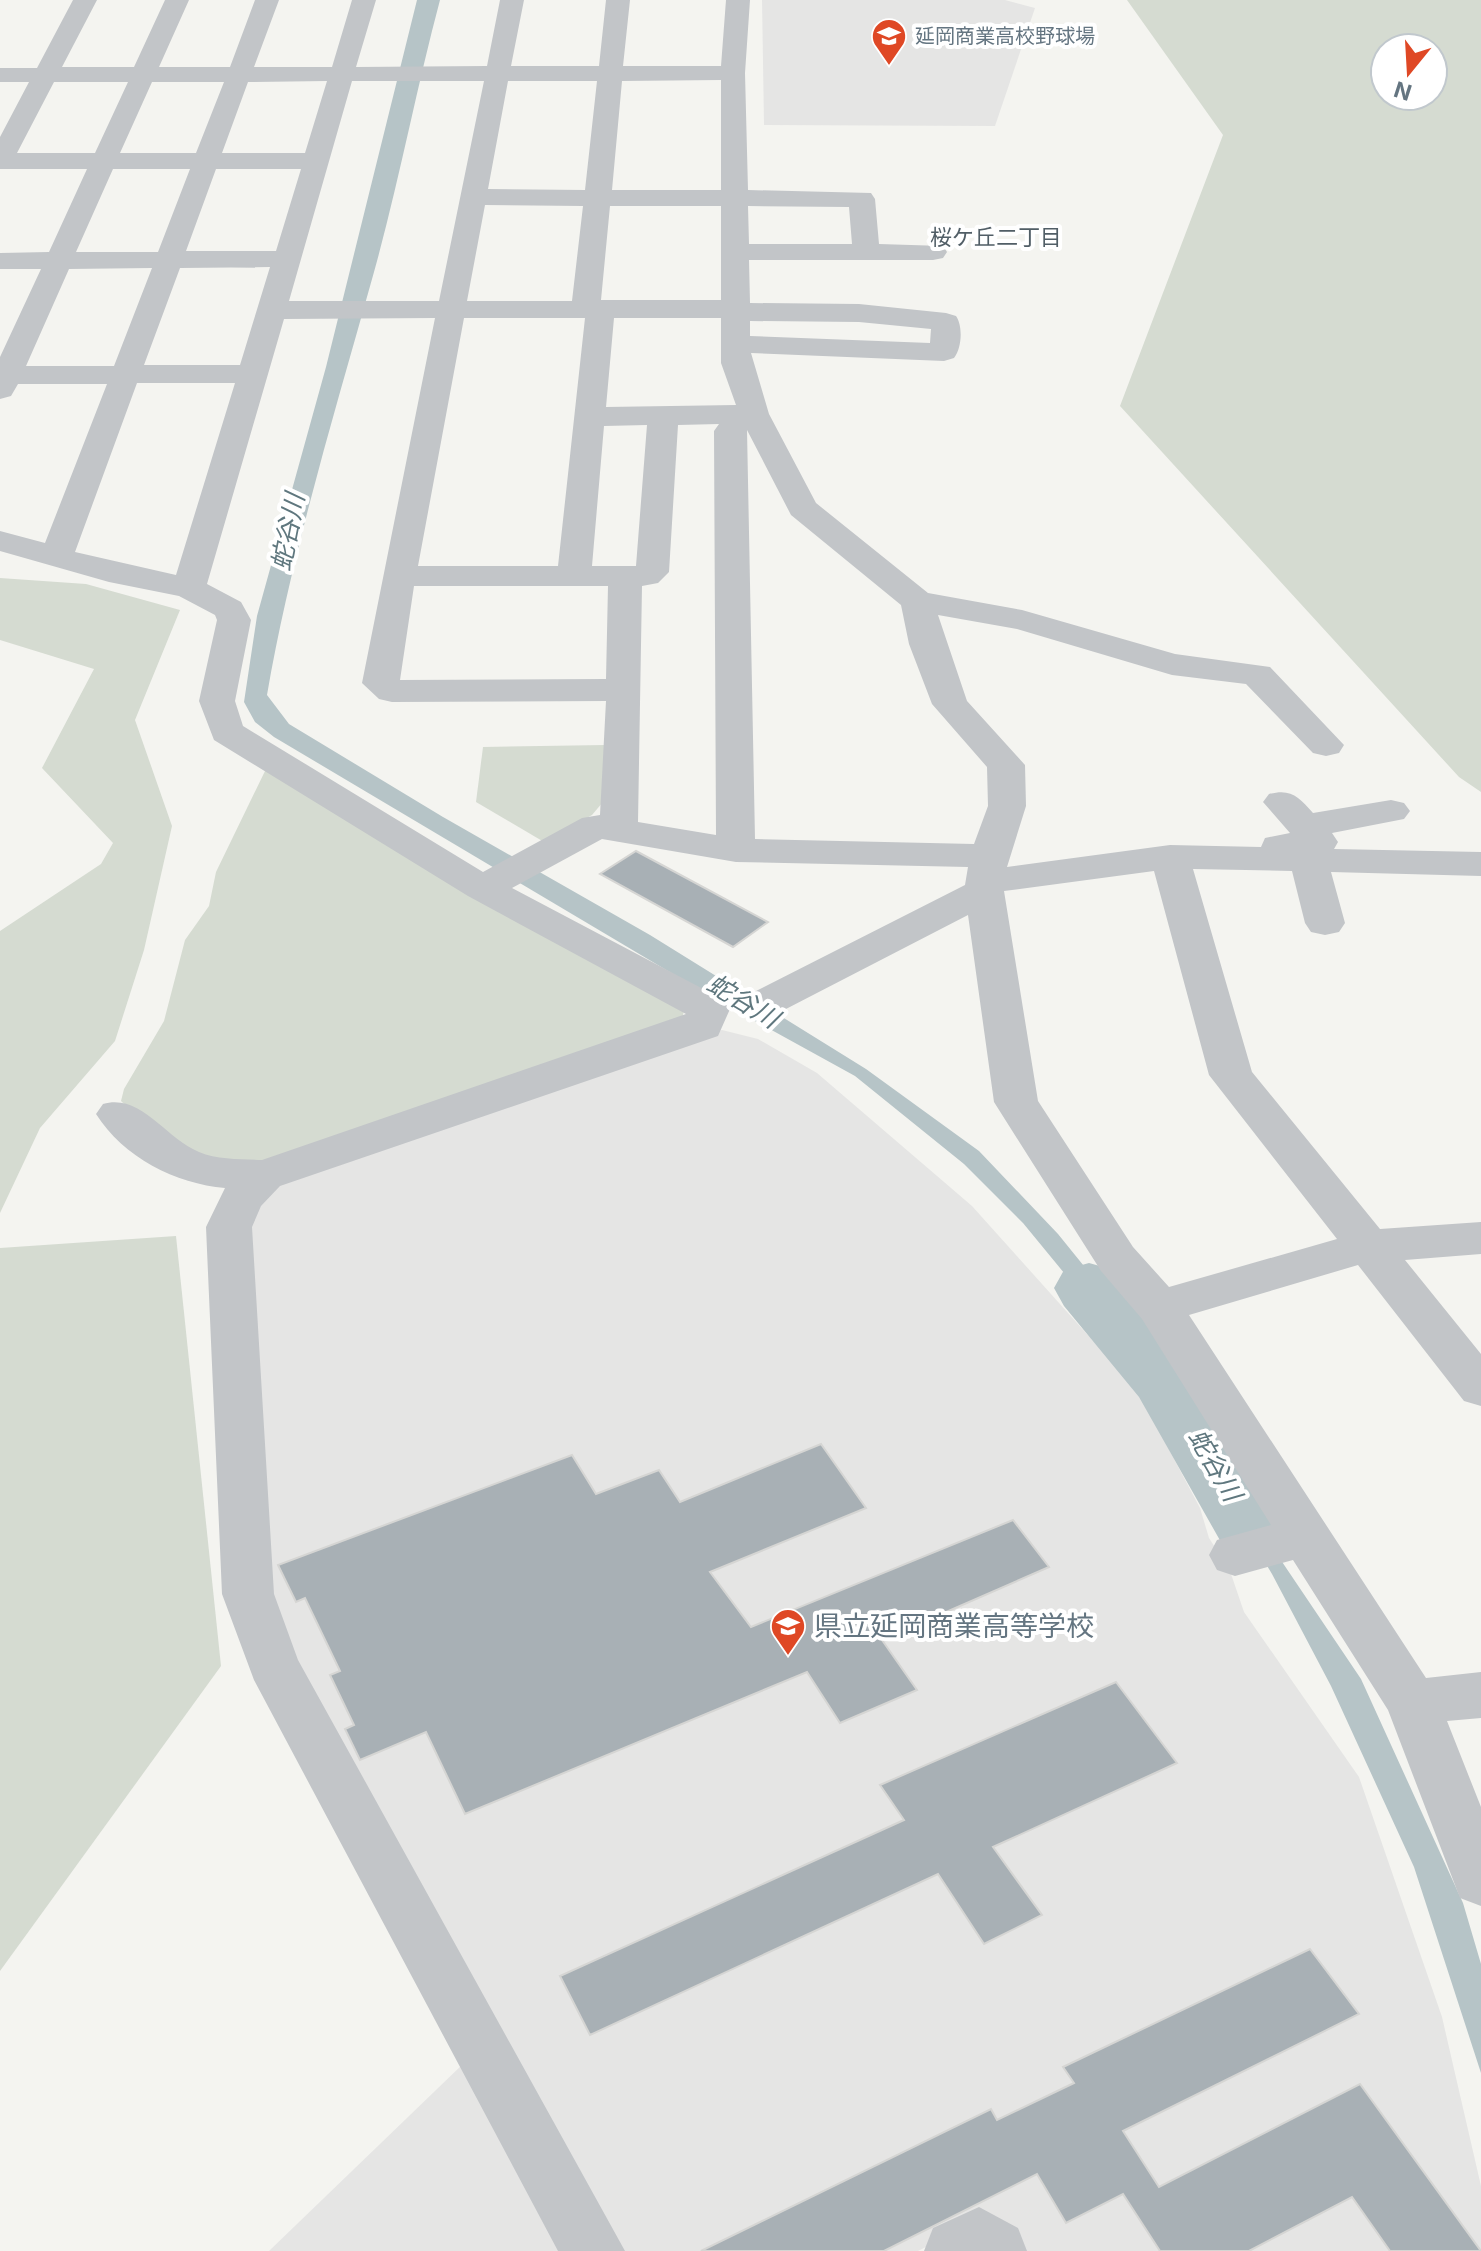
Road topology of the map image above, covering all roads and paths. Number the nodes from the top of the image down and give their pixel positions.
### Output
1 (85, 0) edge
2 (177, 0) edge
3 (267, 0) edge
4 (364, 0) edge
5 (512, 0) edge
6 (618, 0) edge
7 (738, 0) edge
8 (496, 73) junction
9 (613, 73) junction
10 (733, 73) junction
11 (0, 75) edge
12 (44, 75) junction
13 (143, 75) junction
14 (241, 75) junction
15 (342, 75) junction
16 (9, 125) edge
17 (0, 161) edge
18 (104, 161) junction
19 (316, 161) junction
20 (207, 162) junction
21 (473, 197) junction
22 (598, 197) junction
23 (734, 198) junction
24 (737, 252) junction
25 (866, 252) junction
26 (933, 252) dead end
27 (285, 259) junction
28 (171, 260) junction
29 (0, 261) edge
30 (58, 261) junction
31 (593, 308) junction
32 (452, 309) junction
33 (272, 310) junction
34 (736, 310) junction
35 (738, 344) junction
36 (126, 374) junction
37 (254, 374) junction
38 (2, 380) edge
39 (754, 414) junction
40 (591, 417) junction
41 (663, 417) junction
42 (0, 541) edge
43 (57, 556) junction
44 (399, 576) junction
45 (574, 577) junction
46 (625, 577) junction
47 (189, 588) junction
48 (917, 601) junction
49 (624, 690) junction
50 (1326, 745) dead end
51 (1391, 811) dead end
52 (1298, 829) junction
53 (619, 830) junction
54 (736, 850) junction
55 (1179, 856) junction
56 (1481, 864) edge
57 (986, 876) junction
58 (489, 886) junction
59 (1325, 923) dead end
60 (769, 1001) dead end
61 (118, 1114) dead end
62 (264, 1175) junction
63 (1481, 1238) edge
64 (1368, 1246) junction
65 (1159, 1307) junction
66 (1479, 1383) edge
67 (1304, 1536) junction
68 (1240, 1553) dead end
69 (1481, 1695) edge
70 (1412, 1702) junction
71 (1481, 1880) edge
72 (593, 2251) edge
73 (956, 2251) edge
74 (995, 2251) edge

1 - 12 street
2 - 13 street
3 - 14 street
4 - 15 street
5 - 8 street
6 - 9 street
7 - 10 street
8 - 9 street
8 - 15 street
8 - 21 street
9 - 10 street
9 - 22 street
10 - 23 street
11 - 12 street
12 - 13 street
12 - 16 street
13 - 14 street
13 - 18 street
14 - 15 street
14 - 20 street
15 - 19 street
16 - 17 street
17 - 18 street
18 - 20 street
18 - 30 street
19 - 20 street
19 - 27 street
20 - 28 street
21 - 22 street
21 - 32 street
22 - 23 street
22 - 31 street
23 - 24 street
23 - 25 street
24 - 25 street
24 - 34 street
25 - 26 street
27 - 28 street
27 - 33 street
28 - 30 street
28 - 36 street
29 - 30 street
30 - 38 street
31 - 32 street
31 - 34 street
31 - 40 street
32 - 33 street
32 - 44 street
33 - 37 street
34 - 35 street
34 - 35 street
35 - 39 street
36 - 37 street
36 - 38 street
36 - 43 street
37 - 47 street
39 - 41 street
39 - 48 street
39 - 54 street
40 - 41 street
40 - 45 street
41 - 46 street
42 - 43 street
43 - 47 street
44 - 45 street
44 - 49 street
45 - 46 street
46 - 49 street
47 - 58 street
48 - 50 street
48 - 57 street
49 - 53 street
51 - 52 street
52 - 55 street
52 - 56 street
52 - 59 street
53 - 54 street
53 - 58 street
54 - 57 street
55 - 57 street
55 - 64 street
57 - 60 street
57 - 65 street
58 - 62 street
61 - 62 street
62 - 72 street
63 - 64 street
64 - 65 street
64 - 66 street
65 - 67 street
67 - 68 street
67 - 70 street
69 - 70 street
70 - 71 street
73 - 74 street

